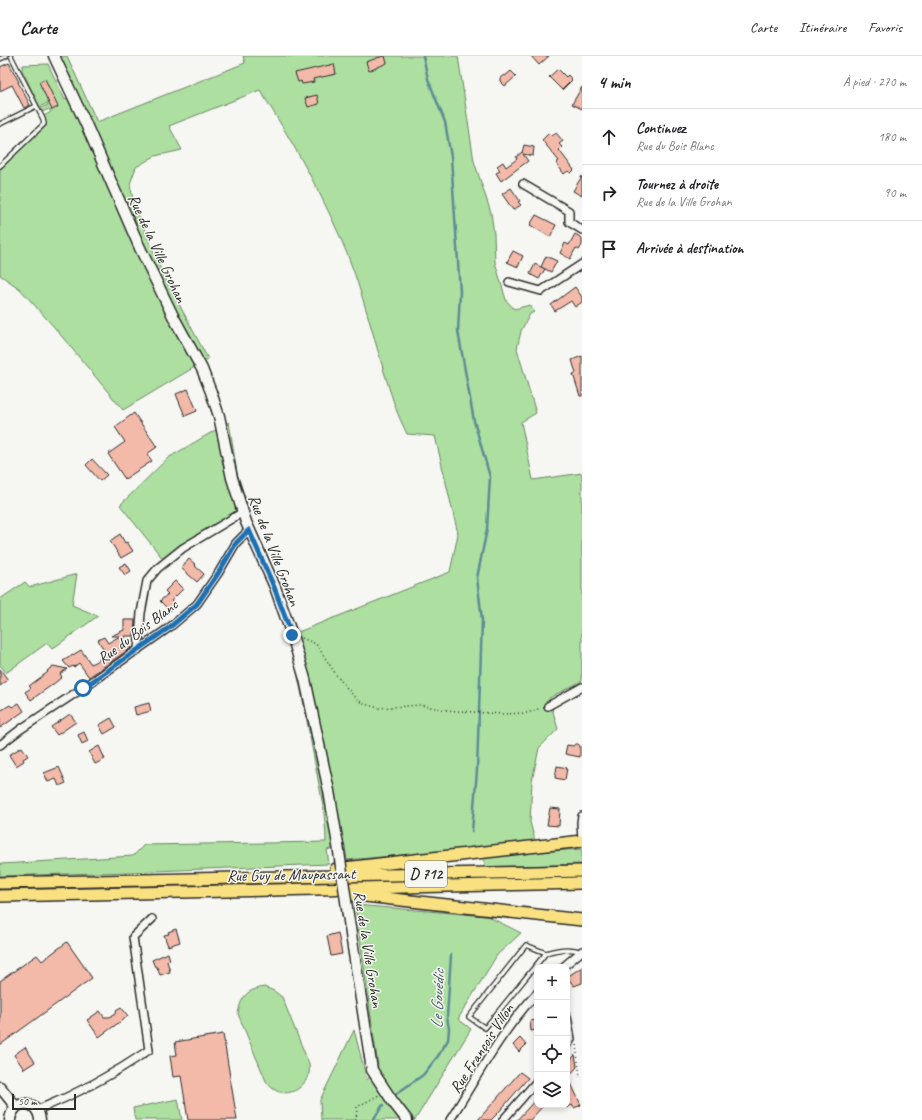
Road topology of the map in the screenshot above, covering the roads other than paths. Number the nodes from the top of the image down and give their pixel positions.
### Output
1 (6, 56) edge
2 (11, 56) edge
3 (54, 56) edge
4 (0, 59) edge
5 (36, 106) junction
6 (0, 124) edge
7 (0, 166) edge
8 (523, 184) dead end
9 (582, 230) edge
10 (582, 264) edge
11 (509, 282) dead end
12 (243, 512) junction
13 (249, 530) junction
14 (138, 650) junction
15 (582, 687) edge
16 (548, 706) road end
17 (0, 745) edge
18 (582, 816) edge
19 (582, 841) edge
20 (582, 871) edge
21 (270, 877) junction
22 (0, 883) edge
23 (582, 883) edge
24 (307, 889) junction
25 (0, 896) edge
26 (152, 919) dead end
27 (582, 920) edge
28 (582, 951) edge
29 (546, 953) junction
30 (567, 964) edge
31 (534, 996) edge
32 (534, 1084) edge
33 (0, 1087) edge
34 (16, 1107) junction
35 (39, 1115) edge
36 (10, 1120) edge
37 (408, 1120) edge
38 (450, 1120) edge
39 (503, 1120) edge

1 - 4 lane
2 - 5 lane
3 - 12 street, Rue de la Ville Grohan
5 - 6 lane
5 - 7 lane
8 - 9 street
10 - 11 street
12 - 13 street, Rue de la Ville Grohan
12 - 14 street
13 - 14 street, Rue du Bois Blanc
13 - 37 street, Rue de la Ville Grohan, bridge
14 - 17 street, Rue du Bois Blanc
15 - 16 street
18 - 19 street
19 - 21 main road
20 - 21 main road, Rue Guy de Maupassant / D 712
21 - 22 main road, Rue Guy de Maupassant / D 712
23 - 24 main road, Rue Guy de Maupassant / D 712
24 - 25 main road, Rue Guy de Maupassant / D 712
24 - 27 main road
26 - 35 street
28 - 29 lane
28 - 30 street
29 - 29 lane
31 - 38 street, Rue François Villon
32 - 39 street
33 - 34 street
34 - 35 street
34 - 36 street

